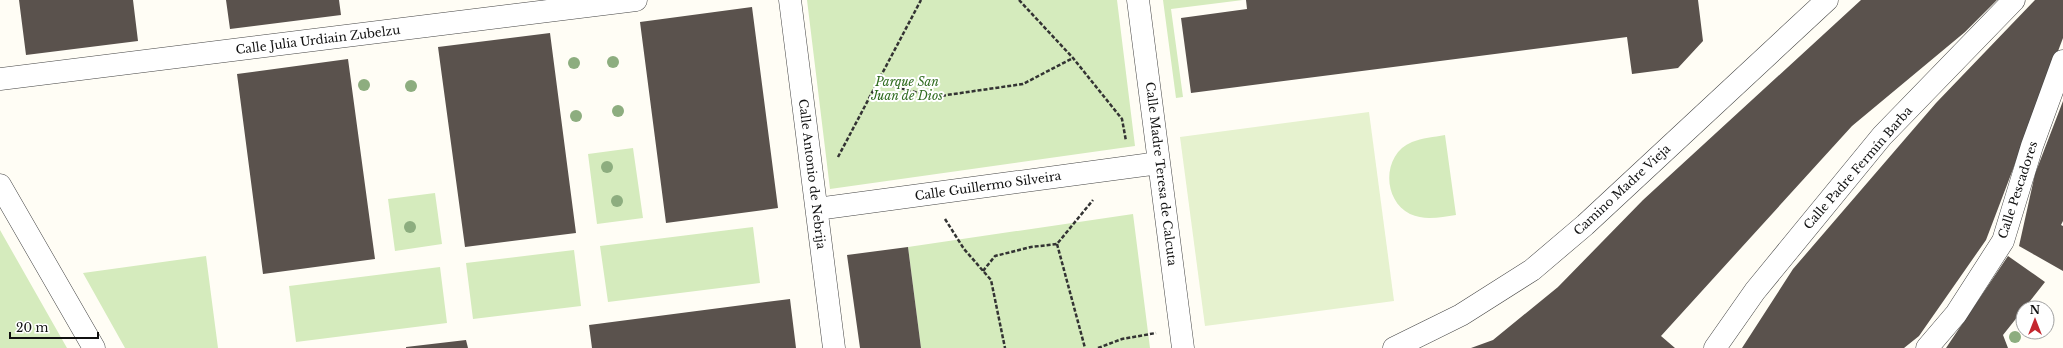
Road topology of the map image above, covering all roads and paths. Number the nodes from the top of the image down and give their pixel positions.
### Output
1 (636, 0) edge
2 (790, 0) edge
3 (921, 0) edge
4 (1019, 0) edge
5 (1138, 0) edge
6 (1827, 0) edge
7 (2014, 0) edge
8 (1073, 58) junction
9 (2063, 61) edge
10 (0, 79) edge
11 (878, 82) junction
12 (838, 162) dead end
13 (1159, 163) junction
14 (1113, 169) junction
15 (0, 185) edge
16 (929, 194) junction
17 (816, 209) junction
18 (1057, 244) junction
19 (983, 271) junction
20 (1182, 339) edge
21 (94, 348) edge
22 (834, 348) edge
23 (1005, 348) edge
24 (1085, 348) edge
25 (1098, 348) edge
26 (1394, 348) edge
27 (1714, 348) edge
28 (1927, 348) edge

1 - 10 street, Calle Julia Urdiain Zubelzu
2 - 17 street, Calle Antonio de Nebrija
3 - 11 path
4 - 8 path
5 - 13 street, Calle Madre Teresa de Calcuta
6 - 26 street, Camino Madre Vieja
7 - 27 street, Calle Padre Fermín Barba
8 - 11 path
8 - 14 path
9 - 28 street, Calle Pescadores
11 - 12 path
13 - 14 street, Calle Guillermo Silveira
13 - 20 street, Calle Madre Teresa de Calcuta
14 - 16 street, Calle Guillermo Silveira
14 - 18 path
15 - 21 street
16 - 17 street, Calle Guillermo Silveira
16 - 19 path
17 - 22 street, Calle Antonio de Nebrija
18 - 19 path
18 - 24 path
19 - 23 path
20 - 25 path

